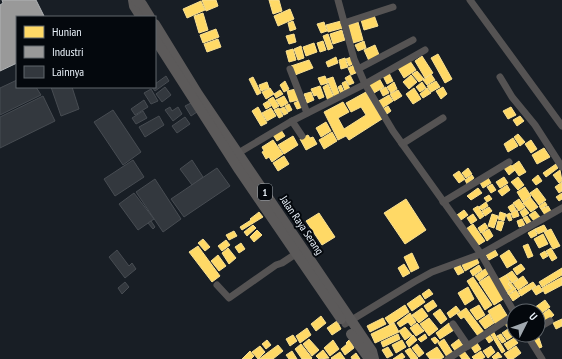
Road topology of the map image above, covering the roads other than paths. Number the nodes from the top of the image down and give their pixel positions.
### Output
1 (134, 0) edge
2 (338, 0) edge
3 (470, 0) edge
4 (393, 7) dead end
5 (140, 16) edge
6 (149, 16) edge
7 (344, 23) junction
8 (156, 26) edge
9 (156, 40) edge
10 (412, 40) dead end
11 (425, 50) dead end
12 (290, 69) dead end
13 (358, 69) junction
14 (500, 76) dead end
15 (365, 84) junction
16 (307, 113) junction
17 (443, 118) dead end
18 (292, 120) junction
19 (562, 126) edge
20 (302, 136) dead end
21 (402, 144) junction
22 (235, 154) junction
23 (509, 162) dead end
24 (562, 167) edge
25 (443, 202) junction
26 (562, 208) edge
27 (297, 253) junction
28 (481, 254) junction
29 (217, 285) dead end
30 (509, 303) edge
31 (506, 320) edge
32 (550, 321) dead end
33 (347, 322) junction
34 (546, 323) edge
35 (453, 324) dead end
36 (533, 343) edge
37 (468, 346) junction
38 (374, 359) edge
39 (448, 359) edge
40 (542, 359) edge

1 - 5 highway
1 - 6 highway
2 - 7 street
3 - 19 street
4 - 7 street
7 - 13 street
8 - 22 highway, Jalan Raya Serang / 1
9 - 22 highway, Jalan Raya Serang / 1
10 - 13 street
11 - 15 street
12 - 16 street
13 - 15 street
14 - 24 street
15 - 16 street
15 - 21 street
16 - 18 street
17 - 21 street
18 - 20 street
18 - 22 street
21 - 25 street
22 - 27 highway, Jalan Raya Serang / 1
22 - 33 highway, Jalan Raya Serang / 1
23 - 25 street
25 - 28 street
26 - 28 street
27 - 29 street
27 - 33 highway, Jalan Raya Serang / 1
28 - 30 street
28 - 33 street
31 - 37 street
32 - 34 street
33 - 38 highway, Jalan Raya Serang / 1
35 - 37 street
36 - 40 street
37 - 39 street

